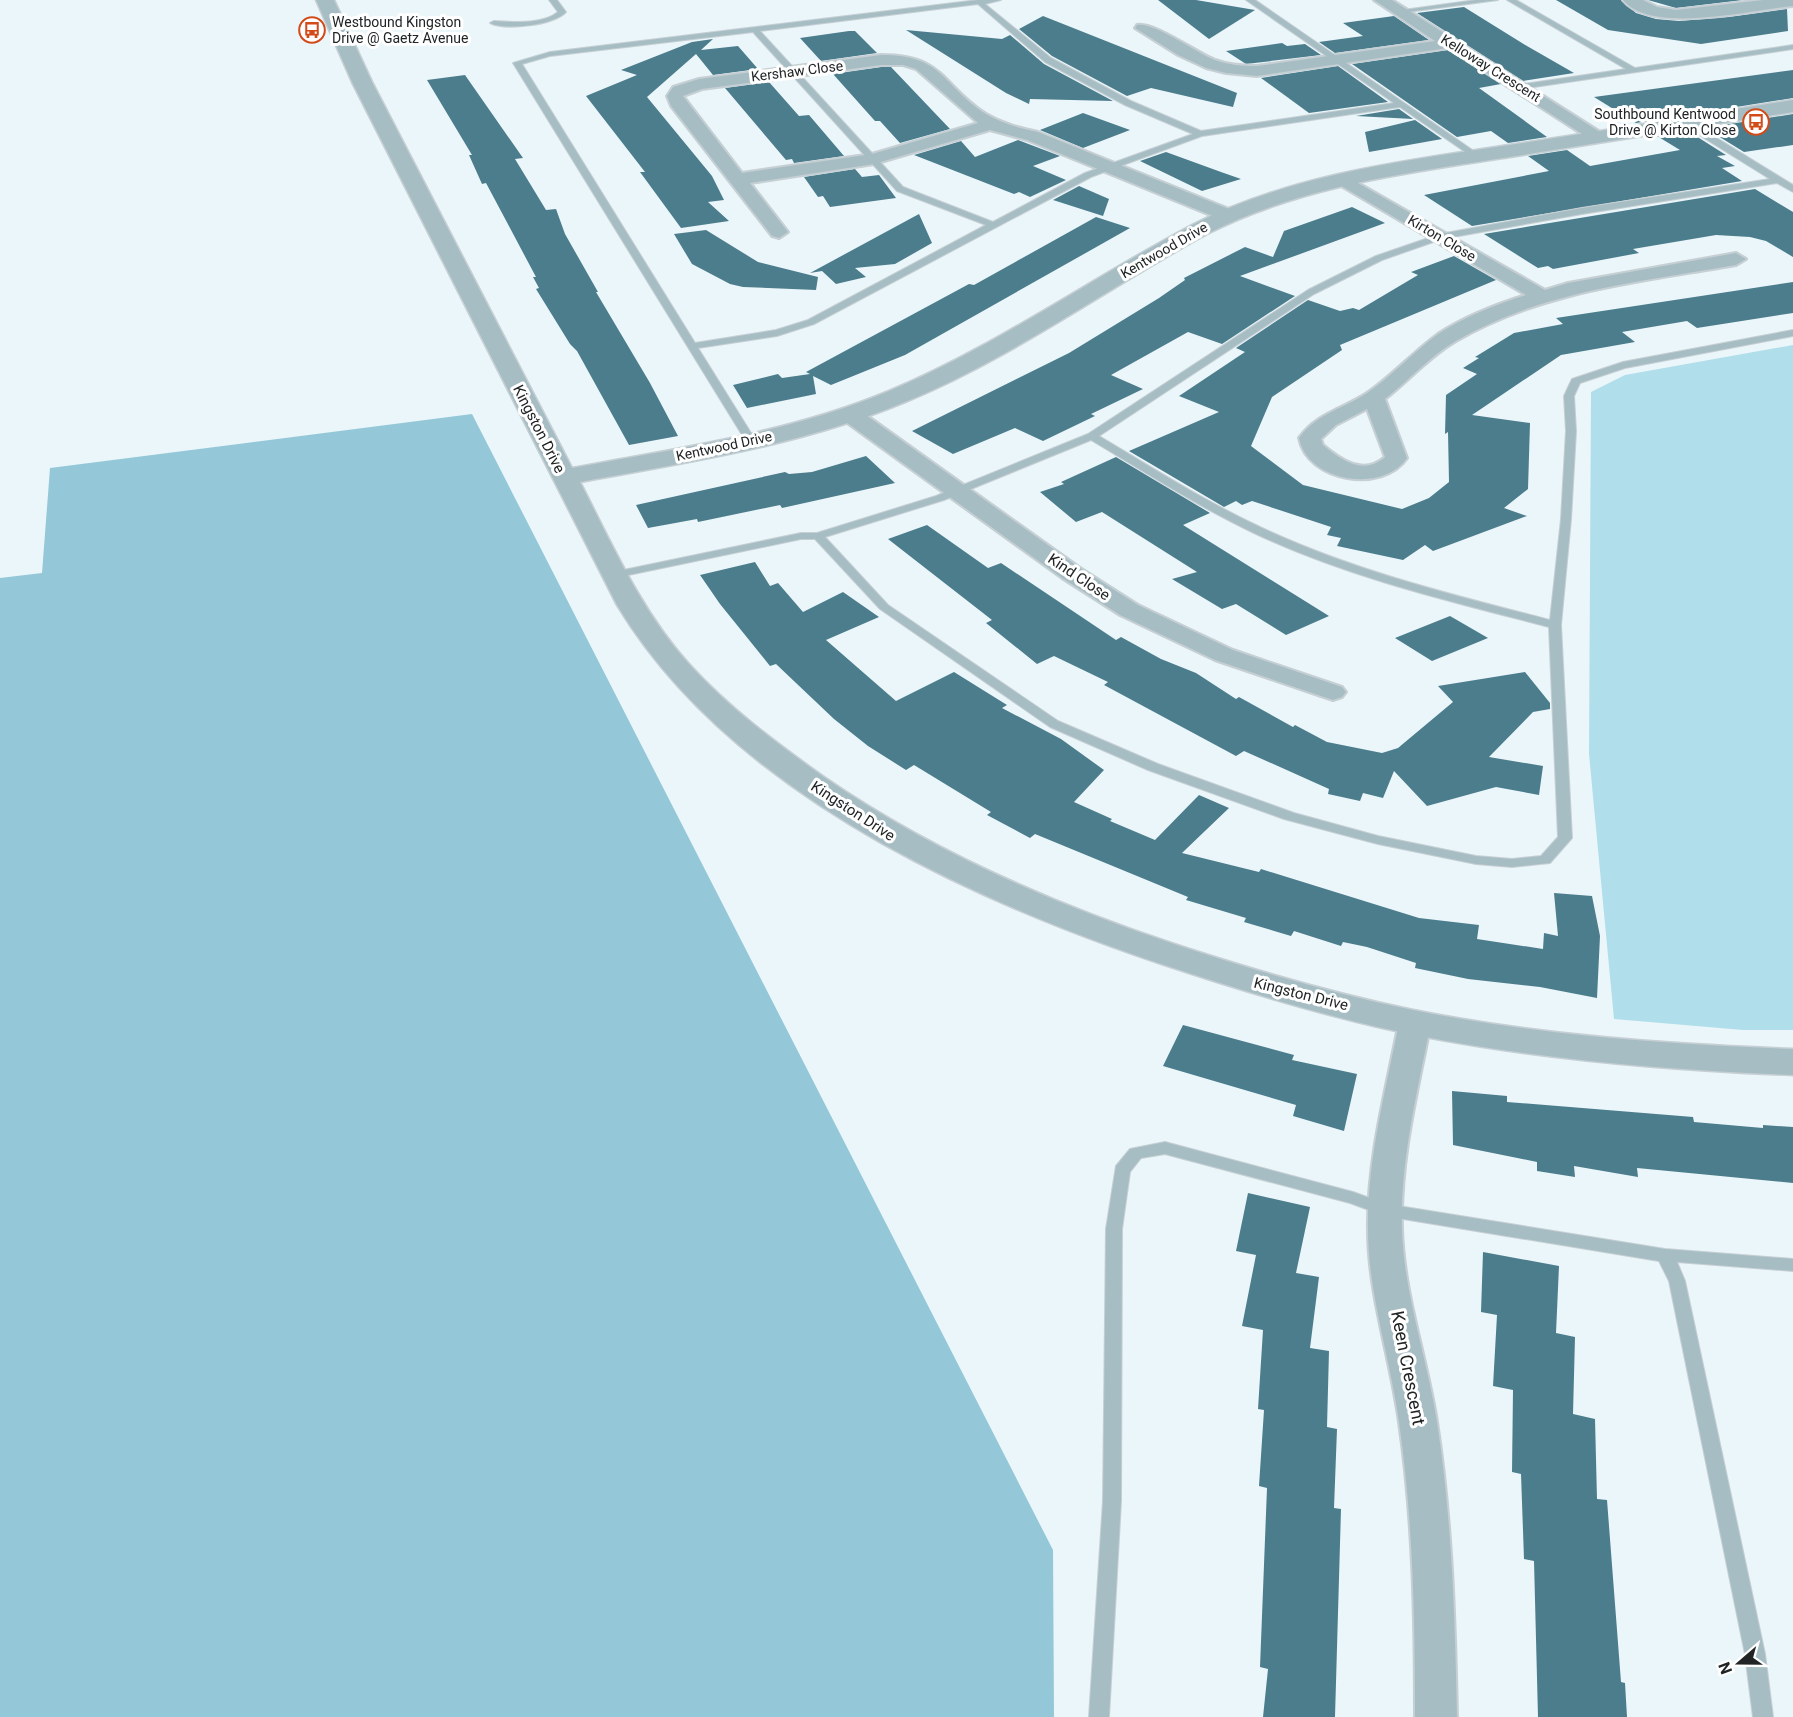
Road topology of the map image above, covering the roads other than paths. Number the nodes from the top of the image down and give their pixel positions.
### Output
1 (325, 0) edge
2 (553, 0) edge
3 (997, 0) edge
4 (1250, 0) edge
5 (1382, 0) edge
6 (1494, 0) edge
7 (1511, 0) edge
8 (1631, 0) edge
9 (1793, 1) edge
10 (979, 2) junction
11 (1400, 11) junction
12 (494, 23) dead end
13 (1143, 28) dead end
14 (755, 30) junction
15 (1452, 43) junction
16 (1793, 47) edge
17 (1337, 59) junction
18 (1633, 70) junction
19 (792, 72) junction
20 (1521, 87) junction
21 (1401, 104) junction
22 (1793, 106) edge
23 (1686, 123) junction
24 (998, 127) junction
25 (1200, 134) junction
26 (1599, 137) junction
27 (1477, 156) junction
28 (874, 159) junction
29 (1109, 167) junction
30 (1088, 175) junction
31 (737, 179) junction
32 (1344, 180) junction
33 (1778, 180) junction
34 (1793, 189) edge
35 (1218, 220) junction
36 (993, 225) junction
37 (779, 232) dead end
38 (1440, 237) junction
39 (1736, 260) dead end
40 (1540, 296) junction
41 (1793, 333) edge
42 (692, 346) junction
43 (1374, 398) dead end
44 (851, 415) junction
45 (1092, 436) junction
46 (751, 441) junction
47 (564, 477) junction
48 (957, 491) junction
49 (818, 536) junction
50 (614, 575) junction
51 (1555, 625) junction
52 (1333, 692) dead end
53 (1415, 1022) junction
54 (1793, 1062) edge
55 (1385, 1210) junction
56 (1665, 1255) junction
57 (1793, 1265) edge
58 (1099, 1717) edge
59 (1436, 1717) edge
60 (1763, 1717) edge

1 - 47 street, Kingston Drive
2 - 12 lane
3 - 10 lane
4 - 17 lane
5 - 11 street, Kelloway Crescent
6 - 11 lane
7 - 18 lane
8 - 9 street
10 - 14 lane
10 - 25 lane
11 - 15 street, Kelloway Crescent
13 - 17 street
14 - 19 lane
14 - 42 lane
15 - 17 street
15 - 20 street, Kelloway Crescent
16 - 18 lane
17 - 21 lane
18 - 20 lane
19 - 24 street, Kershaw Close
19 - 28 lane
19 - 31 street, Kershaw Close
20 - 26 street, Kelloway Crescent
21 - 25 lane
21 - 27 lane
22 - 23 street, Kentwood Drive
23 - 26 street, Kentwood Drive
23 - 33 lane
24 - 28 street
24 - 29 street, Kershaw Close
24 - 30 street, Kershaw Close
25 - 29 lane
26 - 27 street, Kentwood Drive
27 - 32 street, Kentwood Drive
28 - 31 street
28 - 36 lane
29 - 30 lane
29 - 35 street, Kershaw Close
30 - 35 street, Kershaw Close
30 - 36 lane
31 - 37 street
32 - 35 street, Kentwood Drive
32 - 38 street, Kirton Close
33 - 34 lane
33 - 38 lane
35 - 44 street, Kentwood Drive
36 - 42 lane
38 - 40 street, Kirton Close
38 - 45 lane
39 - 40 street
40 - 43 street
41 - 51 lane
42 - 46 lane
44 - 46 street, Kentwood Drive
44 - 48 street, Kind Close
45 - 48 lane
45 - 51 lane
46 - 47 street, Kentwood Drive
47 - 50 street, Kingston Drive
48 - 49 lane
48 - 52 street, Kind Close
49 - 50 lane
49 - 51 lane
50 - 53 street, Kingston Drive
53 - 54 street, Kingston Drive
53 - 55 street, Keen Crescent
55 - 56 lane
55 - 58 lane
55 - 59 street, Keen Crescent
56 - 57 lane
56 - 60 lane

